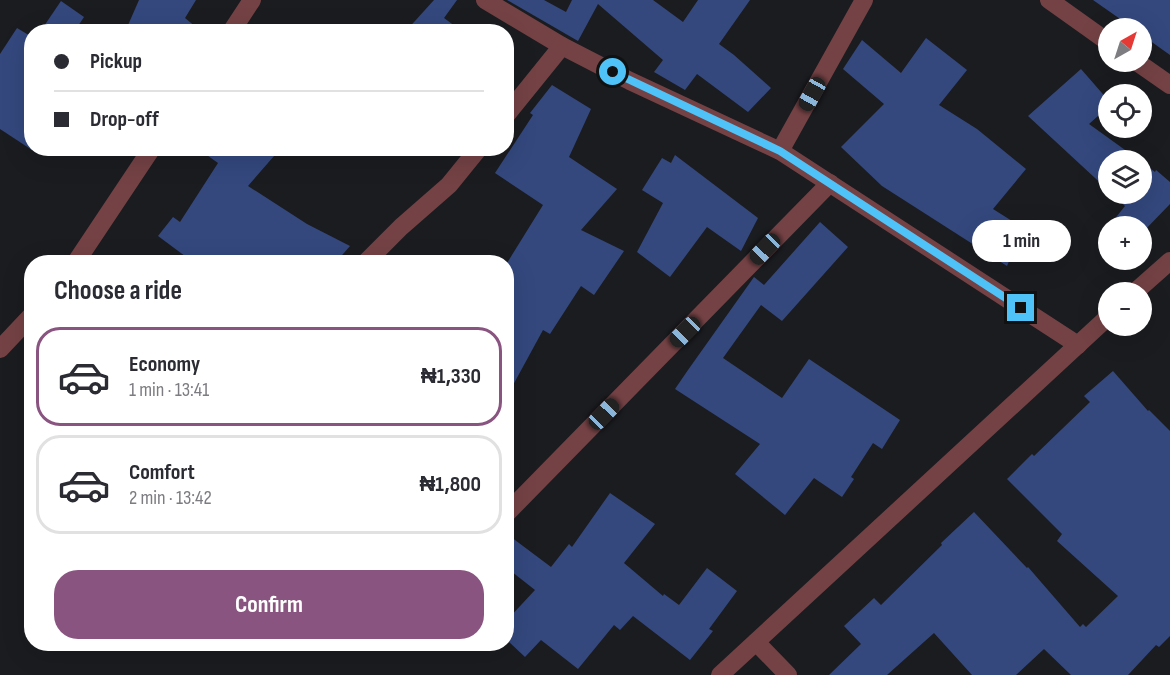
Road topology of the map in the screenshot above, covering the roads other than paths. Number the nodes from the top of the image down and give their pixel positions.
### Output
1 (252, 0) edge
2 (484, 0) edge
3 (864, 0) edge
4 (1049, 0) edge
5 (236, 24) edge
6 (1098, 35) edge
7 (562, 46) junction
8 (1151, 72) edge
9 (1170, 85) edge
10 (514, 105) edge
11 (780, 151) junction
12 (148, 156) edge
13 (473, 156) edge
14 (830, 183) junction
15 (81, 255) edge
16 (373, 255) edge
17 (1170, 261) edge
18 (1147, 282) edge
19 (24, 324) edge
20 (1098, 326) edge
21 (1078, 345) junction
22 (0, 349) edge
23 (514, 506) edge
24 (756, 642) junction
25 (720, 675) edge
26 (788, 675) edge

1 - 5 street
2 - 7 street
3 - 11 street
4 - 6 street
7 - 10 street
7 - 11 street
8 - 9 street
11 - 14 street
12 - 15 street
13 - 16 street
14 - 21 street
14 - 23 street
17 - 18 street
19 - 22 street
20 - 21 street
21 - 24 street
24 - 25 street
24 - 26 street

